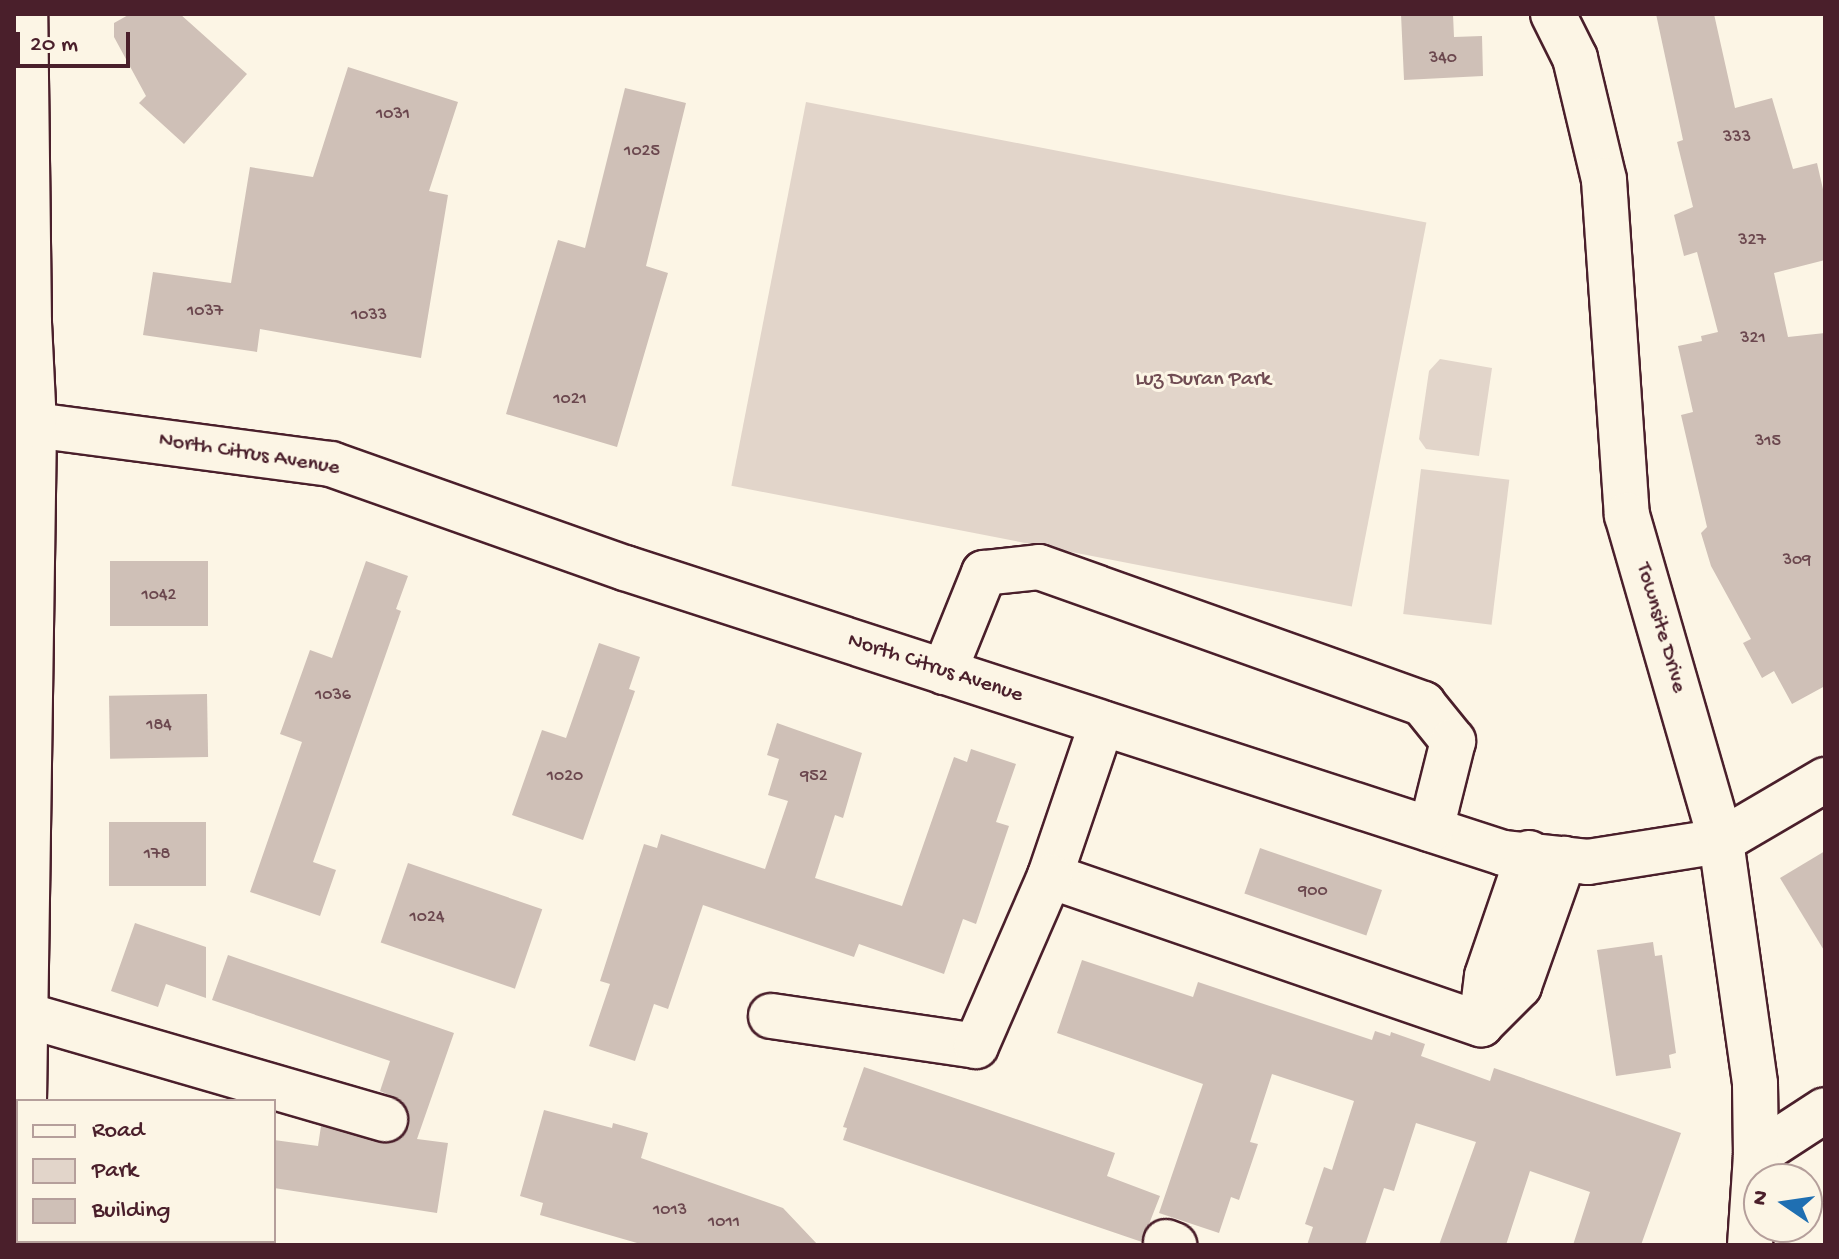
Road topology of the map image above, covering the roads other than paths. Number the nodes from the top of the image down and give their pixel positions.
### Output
1 (25, 14) edge
2 (1553, 14) edge
3 (20, 101) edge
4 (34, 425) junction
5 (944, 672) junction
6 (1102, 723) junction
7 (1825, 780) edge
8 (1431, 829) junction
9 (1721, 841) junction
10 (1546, 856) junction
11 (1050, 876) junction
12 (26, 1015) junction
13 (771, 1016) dead end
14 (24, 1099) edge
15 (1825, 1110) edge
16 (385, 1119) dead end
17 (1756, 1155) junction
18 (1750, 1245) edge

1 - 3 street
2 - 9 street, Townsite Drive
3 - 4 street
4 - 5 street, North Citrus Avenue
4 - 12 street
5 - 6 street, North Citrus Avenue
5 - 8 street
6 - 8 street, North Citrus Avenue
6 - 11 street
7 - 9 street, North Citrus Avenue
8 - 10 street, North Citrus Avenue
9 - 10 street, North Citrus Avenue
9 - 17 street, Townsite Drive
10 - 11 street
11 - 13 street
12 - 14 street
12 - 16 street
15 - 17 street
17 - 18 street, Townsite Drive

